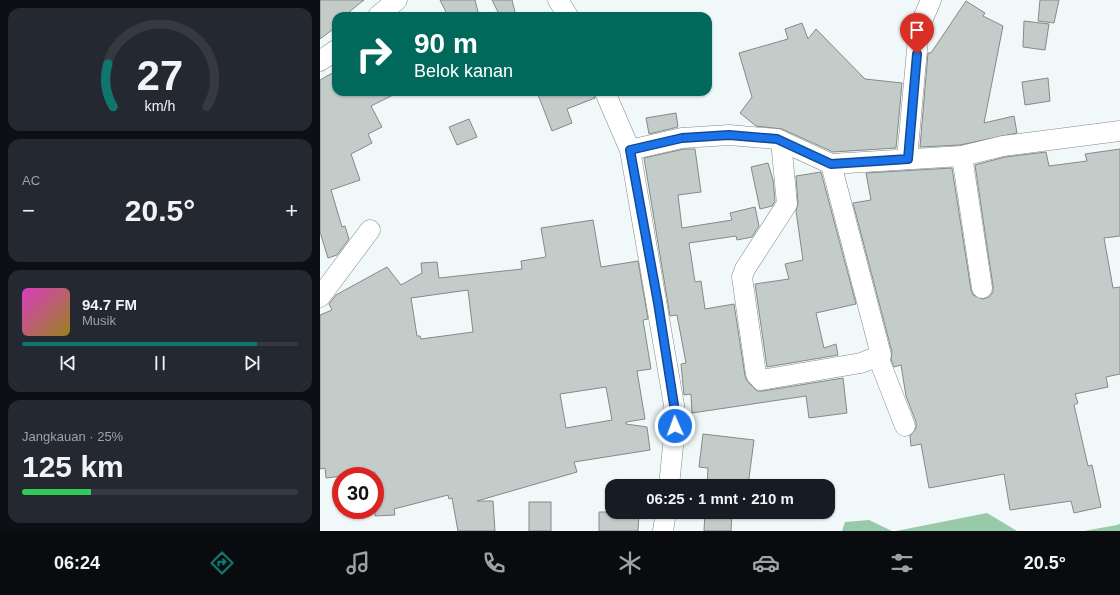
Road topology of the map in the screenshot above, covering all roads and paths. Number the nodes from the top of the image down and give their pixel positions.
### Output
1 (397, 0) edge
2 (558, 0) edge
3 (931, 0) edge
4 (383, 12) edge
5 (566, 12) edge
6 (332, 53) edge
7 (320, 61) edge
8 (608, 96) edge
9 (1120, 131) edge
10 (781, 141) junction
11 (630, 150) junction
12 (962, 156) junction
13 (908, 159) junction
14 (831, 164) junction
15 (370, 230) dead end
16 (982, 288) dead end
17 (320, 297) edge
18 (878, 357) junction
19 (905, 426) dead end
20 (670, 479) edge
21 (665, 519) edge
22 (663, 531) edge

1 - 4 street
2 - 5 street
3 - 13 street
6 - 7 street
8 - 11 street
9 - 12 street
10 - 11 street
10 - 14 street
10 - 18 street
11 - 20 street
12 - 13 street
12 - 16 street
13 - 14 street
14 - 18 street
15 - 17 street
18 - 19 street
21 - 22 street

